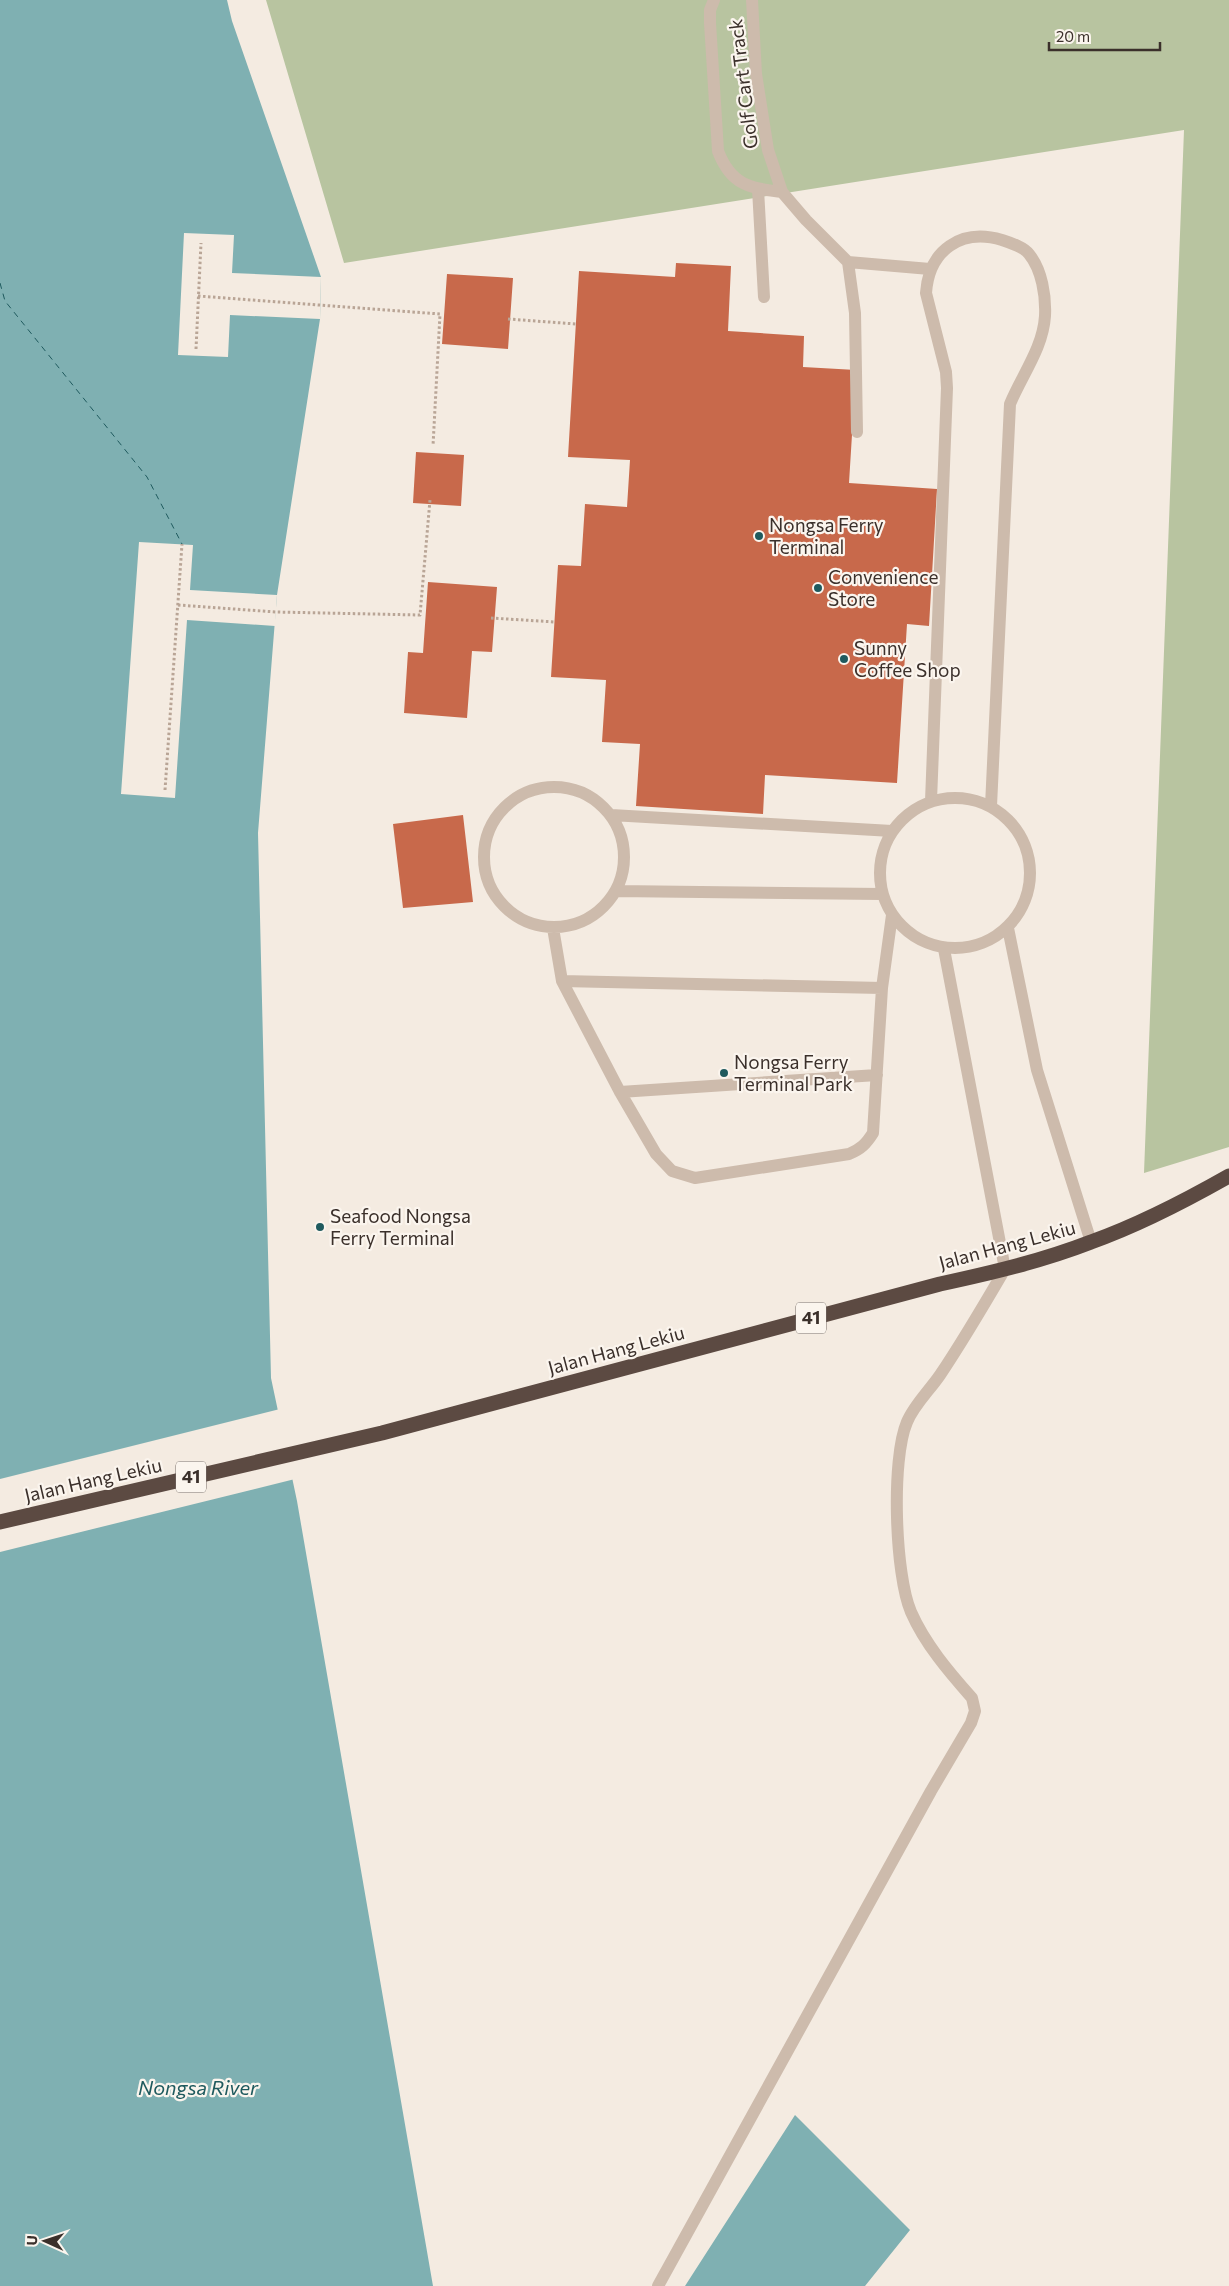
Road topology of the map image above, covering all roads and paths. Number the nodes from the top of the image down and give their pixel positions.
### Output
1 (714, 0) edge
2 (752, 0) edge
3 (758, 189) junction
4 (782, 192) junction
5 (201, 244) dead end
6 (848, 262) junction
7 (930, 269) junction
8 (198, 296) junction
9 (764, 297) dead end
10 (508, 319) dead end
11 (576, 324) dead end
12 (196, 349) dead end
13 (857, 432) dead end
14 (433, 446) dead end
15 (430, 500) dead end
16 (182, 544) dead end
17 (178, 605) junction
18 (491, 618) dead end
19 (555, 622) dead end
20 (165, 790) dead end
21 (930, 801) junction
22 (991, 806) junction
23 (611, 815) junction
24 (892, 831) junction
25 (616, 891) junction
26 (882, 894) junction
27 (892, 915) junction
28 (553, 928) junction
29 (1008, 928) junction
30 (944, 949) junction
31 (562, 981) junction
32 (882, 988) junction
33 (877, 1075) junction
34 (620, 1092) junction
35 (1229, 1176) edge
36 (1091, 1242) junction
37 (1005, 1269) junction
38 (0, 1522) edge
39 (658, 2286) edge

1 - 3 lane
2 - 4 lane, Golf Cart Track
3 - 4 lane
3 - 9 lane
4 - 6 lane, Golf Cart Track
5 - 8 path
6 - 7 lane
6 - 13 lane
7 - 21 lane
7 - 22 lane
8 - 12 path
8 - 14 path
10 - 11 path
15 - 17 path
16 - 17 path
17 - 20 path
18 - 19 path
21 - 22 lane
21 - 24 lane
22 - 29 lane
23 - 24 lane
23 - 25 lane
23 - 28 lane
24 - 26 lane
25 - 26 lane
25 - 28 lane
26 - 27 lane
27 - 30 lane
27 - 32 lane
28 - 31 lane
29 - 30 lane
29 - 36 lane
30 - 37 lane
31 - 32 lane
31 - 34 lane
32 - 33 lane
33 - 34 lane
33 - 34 lane
35 - 36 highway, Jalan Hang Lekiu / 41
36 - 37 highway, Jalan Hang Lekiu / 41
37 - 38 highway, Jalan Hang Lekiu / 41
37 - 39 lane

